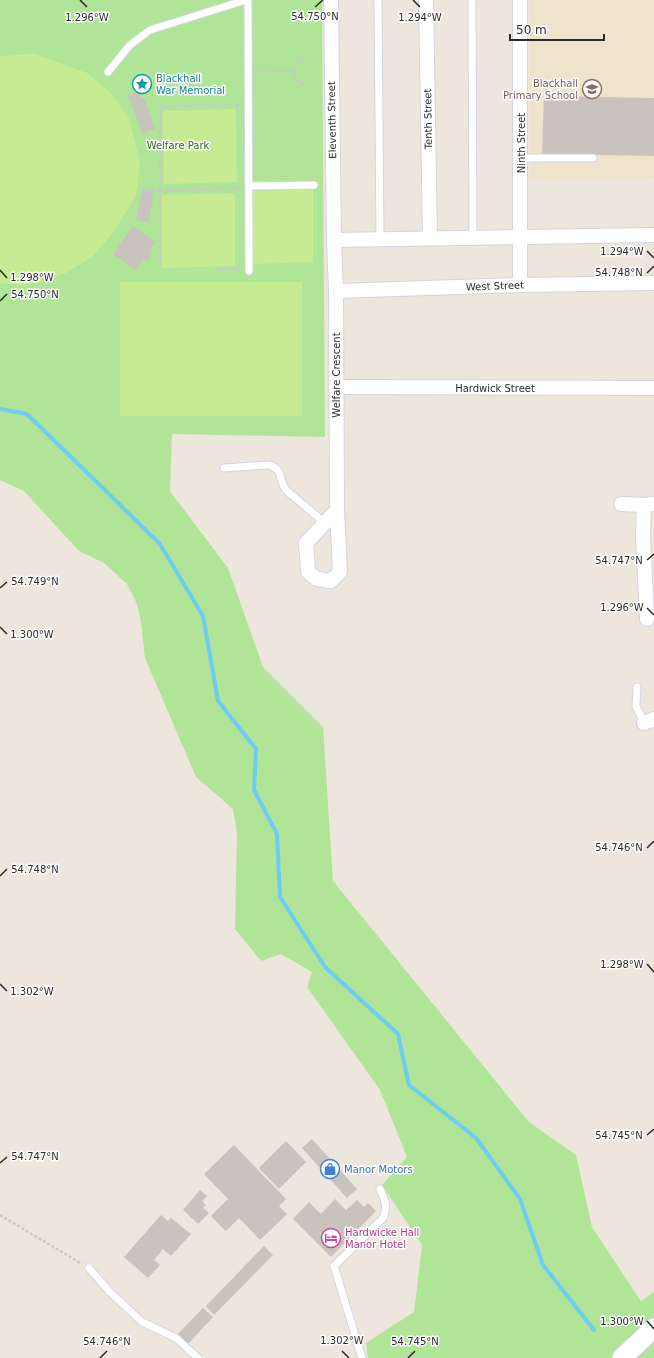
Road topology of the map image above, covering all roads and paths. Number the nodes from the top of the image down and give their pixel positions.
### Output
1 (247, 0) edge
2 (330, 0) edge
3 (378, 0) edge
4 (426, 0) edge
5 (472, 0) edge
6 (520, 0) edge
7 (303, 58) dead end
8 (295, 70) junction
9 (108, 72) dead end
10 (249, 72) junction
11 (303, 84) dead end
12 (249, 103) junction
13 (521, 158) junction
14 (593, 158) dead end
15 (314, 185) dead end
16 (250, 186) junction
17 (238, 188) dead end
18 (141, 189) dead end
19 (159, 191) junction
20 (654, 235) edge
21 (521, 236) junction
22 (473, 237) junction
23 (430, 238) junction
24 (380, 239) junction
25 (334, 240) junction
26 (160, 263) dead end
27 (216, 270) dead end
28 (249, 270) joint
29 (654, 283) edge
30 (520, 285) junction
31 (336, 291) junction
32 (336, 387) junction
33 (654, 388) edge
34 (224, 468) dead end
35 (621, 504) dead end
36 (649, 504) edge
37 (337, 510) junction
38 (325, 523) junction
39 (650, 597) edge
40 (646, 619) dead end
41 (637, 687) dead end
42 (649, 721) edge
43 (380, 1189) dead end
44 (0, 1215) edge
45 (89, 1268) joint
46 (654, 1328) edge
47 (198, 1358) edge
48 (362, 1358) edge
49 (622, 1358) edge

1 - 9 lane
1 - 10 lane
2 - 25 street, Eleventh Street
3 - 24 lane
4 - 23 street, Tenth Street
5 - 22 lane
6 - 13 street, Ninth Street
7 - 8 path
8 - 10 path
8 - 11 path
10 - 12 lane
12 - 16 lane
12 - 19 path
13 - 14 lane
13 - 21 street, Ninth Street
15 - 16 lane
16 - 28 lane
17 - 19 path
18 - 19 path
19 - 26 path
20 - 21 street
21 - 22 street
21 - 30 street, Ninth Street
22 - 23 street
23 - 24 street
24 - 25 street
25 - 31 street, Welfare Crescent
27 - 28 path
29 - 30 street, West Street
30 - 31 street, West Street
31 - 32 street, Welfare Crescent
32 - 33 street, Hardwick Street
32 - 37 street, Welfare Crescent
34 - 38 lane
35 - 36 street
36 - 39 street
37 - 38 street, Welfare Crescent
37 - 38 street, Welfare Crescent
39 - 40 street
41 - 42 lane
43 - 48 lane
44 - 45 path
45 - 47 lane
46 - 49 main road

